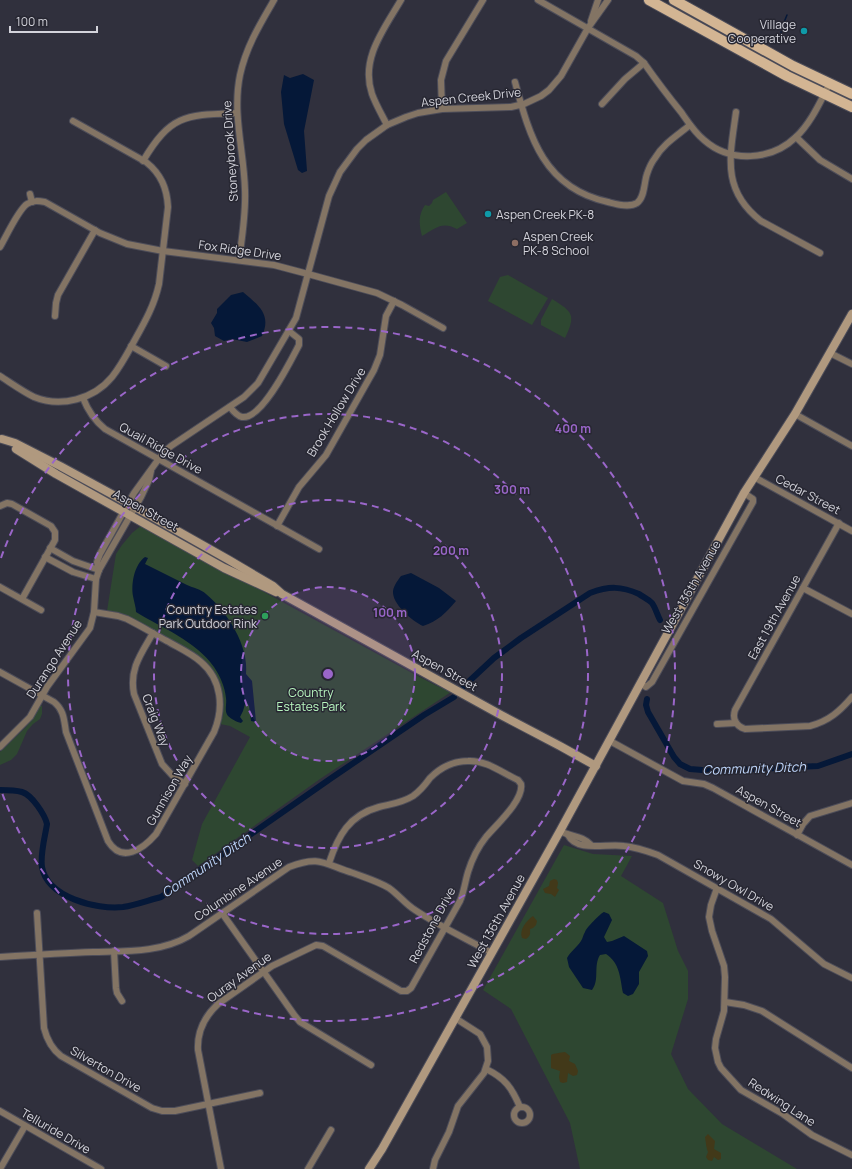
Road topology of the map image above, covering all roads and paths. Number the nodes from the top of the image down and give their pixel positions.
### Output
1 (274, 0) edge
2 (402, 0) edge
3 (483, 0) edge
4 (538, 0) edge
5 (598, 0) edge
6 (608, 0) edge
7 (649, 0) edge
8 (674, 0) edge
9 (588, 28) junction
10 (644, 64) junction
11 (515, 82) dead end
12 (830, 83) junction
13 (824, 94) junction
14 (852, 94) edge
15 (602, 104) dead end
16 (521, 105) junction
17 (852, 107) edge
18 (442, 109) junction
19 (736, 112) dead end
20 (237, 113) junction
21 (73, 121) dead end
22 (387, 125) junction
23 (690, 125) junction
24 (796, 137) junction
25 (730, 154) junction
26 (143, 161) junction
27 (852, 179) edge
28 (30, 194) dead end
29 (32, 202) junction
30 (95, 230) junction
31 (0, 247) edge
32 (163, 251) junction
33 (820, 253) dead end
34 (239, 260) junction
35 (308, 274) junction
36 (394, 301) junction
37 (852, 314) edge
38 (55, 316) dead end
39 (443, 328) dead end
40 (289, 331) junction
41 (131, 346) junction
42 (830, 353) junction
43 (852, 364) edge
44 (166, 366) dead end
45 (0, 376) edge
46 (83, 398) junction
47 (230, 407) junction
48 (795, 414) junction
49 (1, 438) edge
50 (852, 446) edge
51 (158, 460) junction
52 (754, 478) junction
53 (744, 493) junction
54 (132, 505) junction
55 (0, 506) edge
56 (127, 513) junction
57 (839, 523) junction
58 (277, 526) junction
59 (852, 530) edge
60 (50, 548) junction
61 (318, 549) dead end
62 (46, 557) junction
63 (78, 564) junction
64 (99, 570) junction
65 (75, 572) junction
66 (96, 578) junction
67 (0, 587) edge
68 (804, 588) junction
69 (282, 594) junction
70 (22, 599) junction
71 (41, 610) dead end
72 (94, 612) junction
73 (852, 614) edge
74 (153, 633) junction
75 (0, 672) edge
76 (640, 683) junction
77 (42, 696) junction
78 (852, 697) edge
79 (736, 723) junction
80 (716, 724) dead end
81 (610, 741) junction
82 (0, 747) edge
83 (596, 766) junction
84 (185, 784) junction
85 (852, 803) edge
86 (560, 831) junction
87 (798, 835) junction
88 (329, 863) junction
89 (852, 865) edge
90 (718, 888) junction
91 (37, 913) dead end
92 (222, 913) junction
93 (445, 927) junction
94 (114, 951) junction
95 (492, 953) junction
96 (40, 955) junction
97 (0, 957) edge
98 (263, 972) junction
99 (419, 974) joint
100 (852, 978) edge
101 (122, 1001) dead end
102 (725, 1002) junction
103 (455, 1018) junction
104 (371, 1065) dead end
105 (852, 1068) edge
106 (486, 1069) junction
107 (260, 1093) dead end
108 (208, 1104) junction
109 (520, 1107) dead end
110 (0, 1111) edge
111 (25, 1126) junction
112 (331, 1130) dead end
113 (852, 1155) edge
114 (93, 1167) edge
115 (0, 1169) edge
116 (101, 1169) edge
117 (221, 1169) edge
118 (308, 1169) edge
119 (369, 1169) edge
120 (433, 1169) edge

1 - 20 street, Stoneybrook Drive
2 - 22 street
3 - 18 street
4 - 9 street
5 - 9 street, Aspen Creek Drive
6 - 9 street, Aspen Creek Drive
7 - 13 main road
8 - 12 main road
9 - 10 street
9 - 16 street, Aspen Creek Drive
10 - 15 street
10 - 23 street
11 - 16 street
12 - 13 street
12 - 14 main road
13 - 17 main road
13 - 24 street
16 - 18 street, Aspen Creek Drive
16 - 23 street
18 - 22 street, Aspen Creek Drive
19 - 25 street
20 - 26 street
20 - 34 street, Stoneybrook Drive
21 - 26 street
22 - 35 street, Aspen Creek Drive
23 - 25 street
24 - 25 street
24 - 27 street
25 - 33 street
26 - 32 street
28 - 29 street
29 - 30 street, Fox Ridge Drive
29 - 31 street
30 - 32 street, Fox Ridge Drive
30 - 38 street
32 - 34 street, Fox Ridge Drive
32 - 41 street
34 - 35 street, Fox Ridge Drive
35 - 36 street, Fox Ridge Drive
35 - 40 street, Aspen Creek Drive
36 - 39 street, Fox Ridge Drive
36 - 58 street, Brook Hollow Drive
37 - 42 main road, West 136th Avenue
40 - 47 street, Aspen Creek Drive
40 - 47 street
41 - 44 street
41 - 46 street
42 - 43 street
42 - 48 main road, West 136th Avenue
45 - 46 street
46 - 51 street, Quail Ridge Drive
47 - 51 street, Aspen Creek Drive
48 - 50 street
48 - 52 main road, West 136th Avenue
49 - 54 main road, Aspen Street
49 - 56 main road, Aspen Street
51 - 54 street, Aspen Creek Drive
51 - 58 street, Quail Ridge Drive
52 - 53 main road, West 136th Avenue
52 - 57 street, Cedar Street
53 - 76 main road, West 136th Avenue
53 - 76 street, West 136th Avenue
54 - 56 street, Durango Avenue
54 - 69 main road, Aspen Street
55 - 60 street
56 - 64 street, Durango Avenue
56 - 69 main road, Aspen Street
57 - 59 street, Cedar Street
57 - 68 street, East 19th Avenue
58 - 61 street, Quail Ridge Drive
60 - 62 street
60 - 63 street
62 - 65 street
62 - 70 street
63 - 64 street
63 - 65 street
64 - 66 street, Durango Avenue
65 - 66 street
66 - 72 street, Durango Avenue
67 - 70 street
68 - 73 street
68 - 79 street, East 19th Avenue
69 - 83 main road, Aspen Street
70 - 71 street
72 - 74 street, Gunnison Way
72 - 77 street, Durango Avenue
74 - 84 street, Craig Way
74 - 84 street, Gunnison Way
75 - 77 street, Gunnison Way
76 - 81 main road, West 136th Avenue
77 - 82 street, Durango Avenue
77 - 84 street, Gunnison Way
78 - 79 street
79 - 80 street
81 - 83 main road, West 136th Avenue
81 - 87 street, Aspen Street
83 - 86 main road, West 136th Avenue
85 - 87 street
86 - 90 street, Snowy Owl Drive
86 - 95 main road, West 136th Avenue
87 - 89 street, Aspen Street
88 - 92 street, Columbine Avenue
88 - 93 street, Columbine Avenue
88 - 93 street, Redstone Drive
90 - 100 street, Snowy Owl Drive
90 - 102 street, Redwing Lane
91 - 96 street, Silverton Drive
92 - 94 street, Columbine Avenue
92 - 98 street
93 - 95 street, Columbine Avenue
93 - 99 street, Redstone Drive
94 - 96 street, Columbine Avenue
94 - 101 street
95 - 103 main road, West 136th Avenue
96 - 97 street, Columbine Avenue
96 - 108 street, Silverton Drive
98 - 99 street, Ouray Avenue
98 - 104 street
98 - 108 street, Ouray Avenue
102 - 105 street
102 - 113 street, Redwing Lane
103 - 106 street
103 - 119 main road, West 136th Avenue
106 - 109 street
106 - 120 street
107 - 108 street, Silverton Drive
108 - 117 street, Ouray Avenue
110 - 111 street, Telluride Drive
111 - 114 street, Telluride Drive
111 - 115 street
112 - 118 street
114 - 116 street, Telluride Drive

